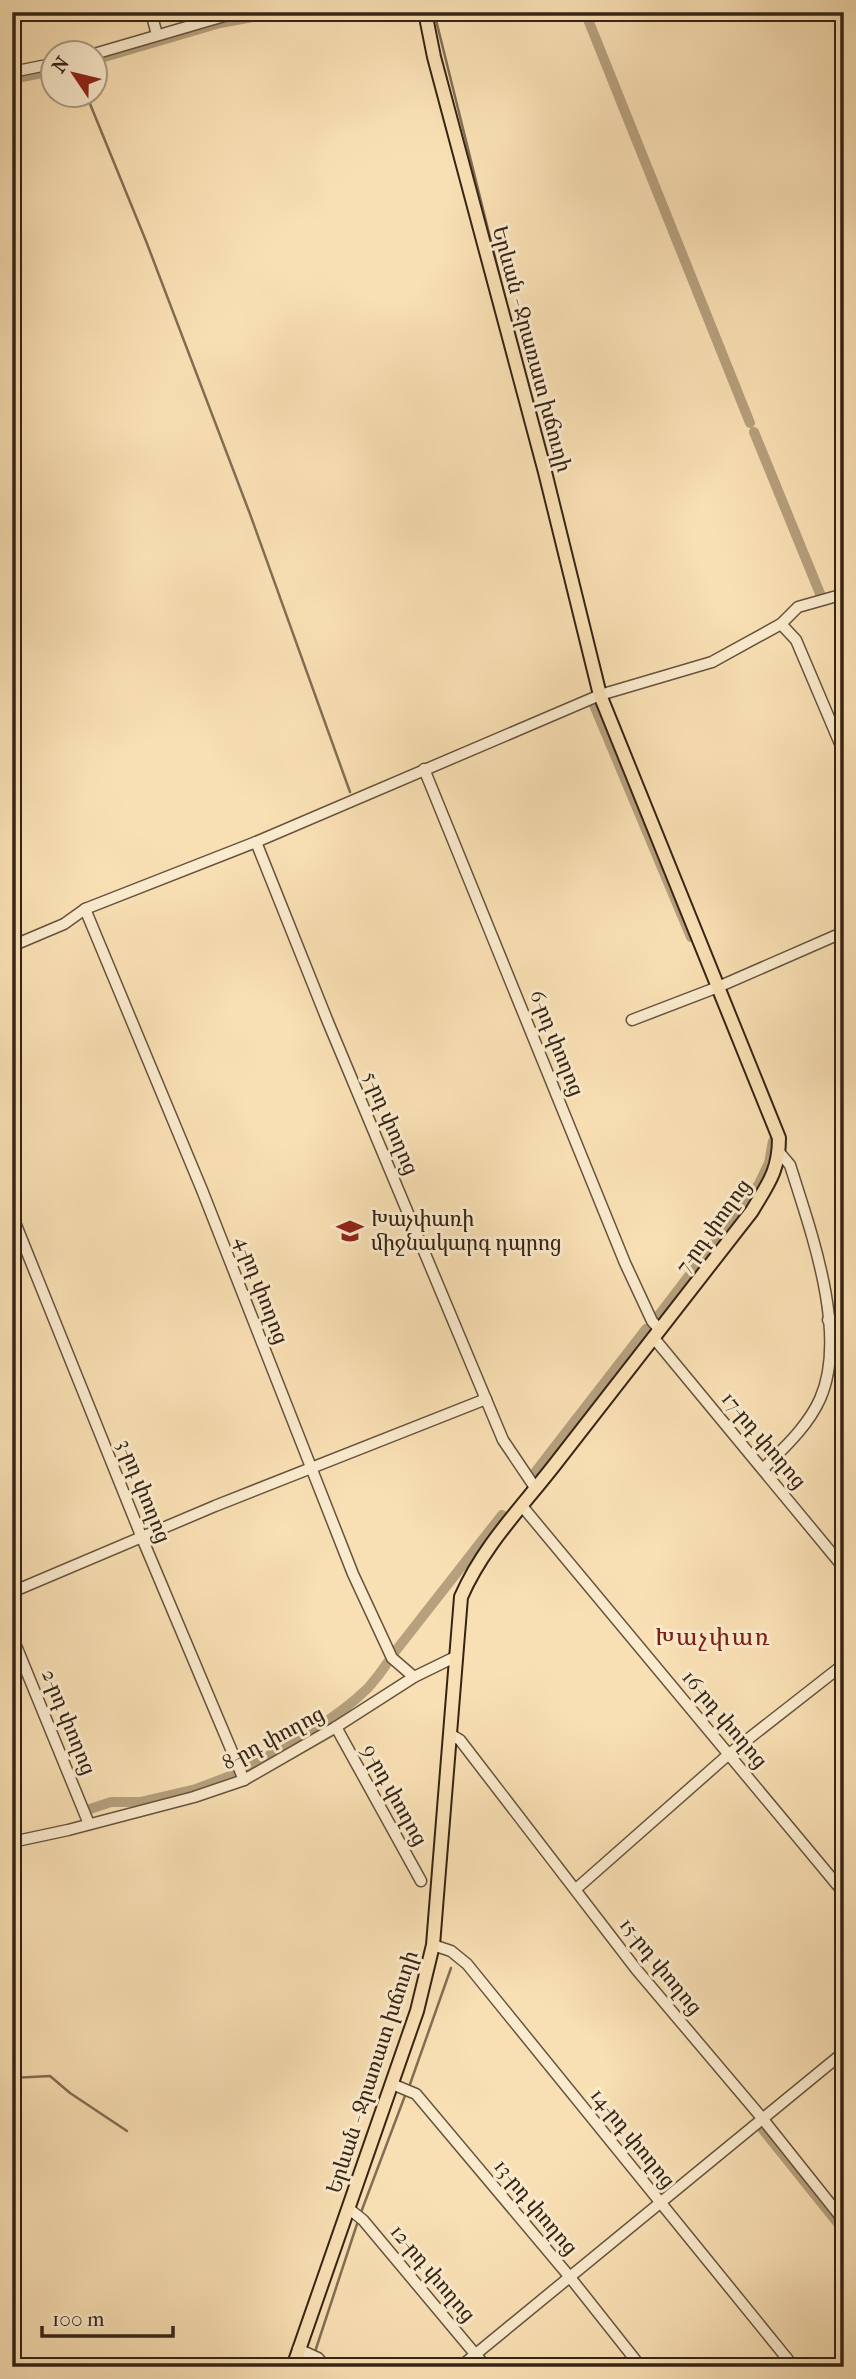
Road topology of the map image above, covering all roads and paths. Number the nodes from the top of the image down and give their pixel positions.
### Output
1 (150, 12) edge
2 (238, 12) edge
3 (425, 12) edge
4 (156, 35) junction
5 (108, 50) edge
6 (38, 67) edge
7 (12, 72) edge
8 (844, 594) edge
9 (781, 624) junction
10 (600, 695) junction
11 (844, 753) edge
12 (424, 769) junction
13 (256, 842) junction
14 (85, 909) junction
15 (844, 932) edge
16 (12, 946) edge
17 (718, 987) junction
18 (632, 1020) dead end
19 (779, 1152) junction
20 (12, 1215) edge
21 (828, 1320) junction
22 (844, 1320) edge
23 (656, 1333) junction
24 (486, 1399) junction
25 (313, 1468) junction
26 (763, 1469) junction
27 (536, 1489) junction
28 (522, 1506) junction
29 (142, 1538) junction
30 (844, 1568) edge
31 (12, 1592) edge
32 (12, 1636) edge
33 (457, 1656) junction
34 (844, 1664) edge
35 (414, 1676) junction
36 (336, 1727) junction
37 (450, 1734) junction
38 (729, 1754) junction
39 (244, 1780) junction
40 (89, 1824) junction
41 (12, 1842) edge
42 (421, 1881) dead end
43 (576, 1889) junction
44 (844, 1893) edge
45 (433, 1945) junction
46 (844, 2052) edge
47 (391, 2084) junction
48 (761, 2118) junction
49 (662, 2203) junction
50 (350, 2210) junction
51 (844, 2221) edge
52 (569, 2276) junction
53 (301, 2351) junction
54 (475, 2353) junction
55 (322, 2362) edge
56 (293, 2367) edge
57 (460, 2367) edge
58 (486, 2367) edge
59 (641, 2367) edge
60 (794, 2367) edge

1 - 4 street
2 - 4 street
3 - 10 main road, Երևան - Ջրառատ խճուղի
4 - 5 street
6 - 7 street
8 - 9 street
9 - 10 street
9 - 11 street
10 - 12 street
10 - 17 main road
12 - 13 street
12 - 23 street, 6-րդ փողոց
13 - 14 street
13 - 24 street, 5-րդ փողոց
14 - 16 street
14 - 25 street, 4-րդ փողոց
15 - 17 street
17 - 18 street
17 - 19 main road
19 - 21 street
19 - 23 main road, 7-րդ փողոց
20 - 29 street, 3-րդ փողոց
21 - 22 street
21 - 26 street
23 - 26 street, 17-րդ փողոց
23 - 27 main road, 7-րդ փողոց
24 - 25 street
24 - 27 street, 5-րդ փողոց
25 - 29 street
25 - 35 street, 4-րդ փողոց
26 - 30 street, 17-րդ փողոց
27 - 28 main road, 7-րդ փողոց
28 - 33 main road, 7-րդ փողոց
28 - 38 street, 16-րդ փողոց
29 - 31 street
29 - 39 street, 3-րդ փողոց
32 - 40 street, 2-րդ փողոց
33 - 35 street, 8-րդ փողոց
33 - 37 main road, Երևան - Ջրառատ խճուղի
34 - 38 street
35 - 36 street, 8-րդ փողոց
36 - 39 street, 8-րդ փողոց
36 - 42 street, 9-րդ փողոց
37 - 43 street, 15-րդ փողոց
37 - 45 main road, Երևան - Ջրառատ խճուղի
38 - 43 street
38 - 44 street, 16-րդ փողոց
39 - 40 street, 8-րդ փողոց
40 - 41 street, 8-րդ փողոց
43 - 48 street, 15-րդ փողոց
45 - 47 main road, Երևան - Ջրառատ խճուղի
45 - 49 street, 14-րդ փողոց
46 - 48 street
47 - 50 main road, Երևան - Ջրառատ խճուղի
47 - 52 street, 13-րդ փողոց
48 - 49 street
48 - 51 street, 15-րդ փողոց
49 - 52 street
49 - 60 street, 14-րդ փողոց
50 - 53 main road, Երևան - Ջրառատ խճուղի
50 - 54 street, 12-րդ փողոց
52 - 54 street
52 - 59 street, 13-րդ փողոց
53 - 55 street
53 - 56 main road, Երևան - Ջրառատ խճուղի
54 - 57 street
54 - 58 street, 12-րդ փողոց

